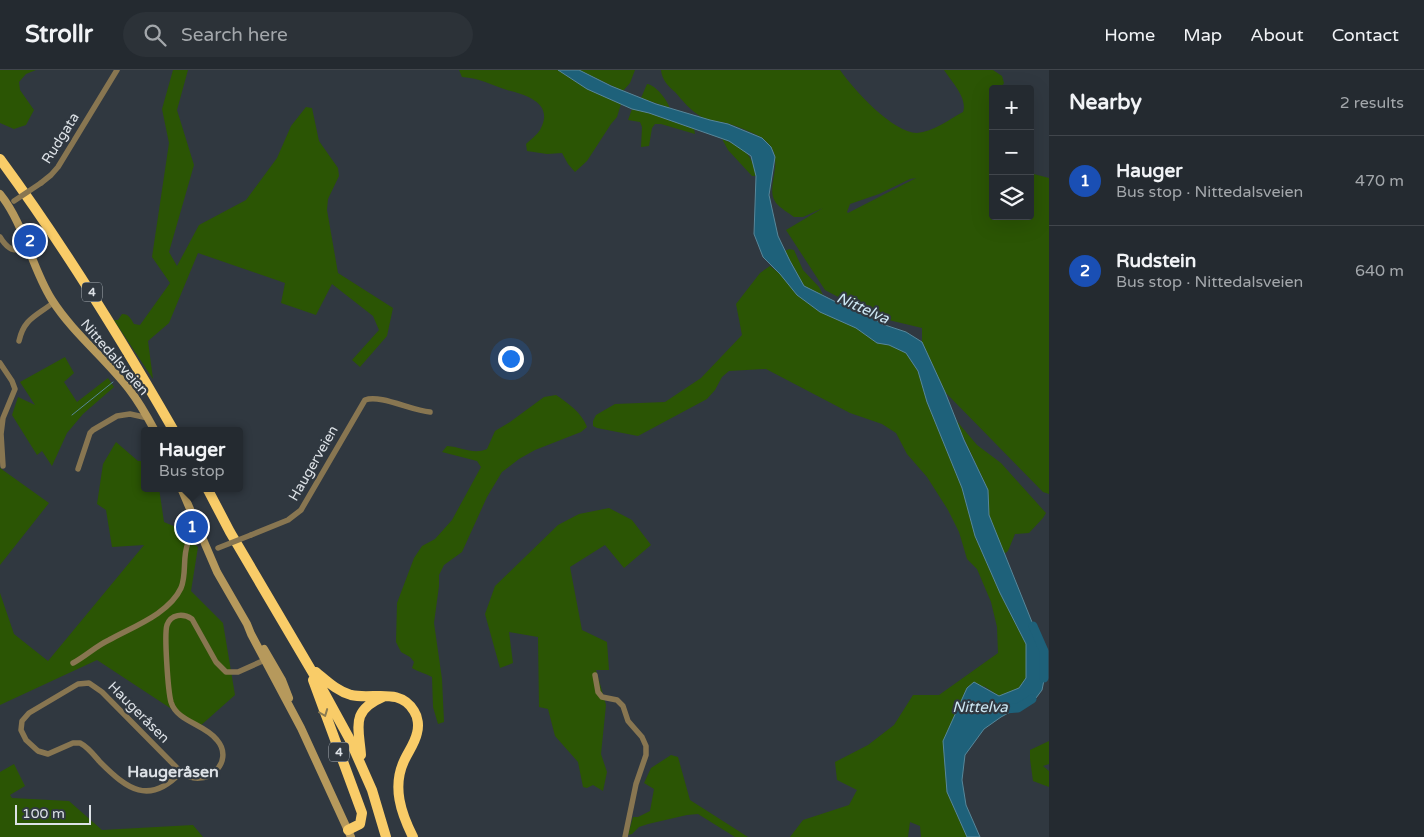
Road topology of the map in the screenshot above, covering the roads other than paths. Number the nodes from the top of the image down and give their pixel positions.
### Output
1 (116, 70) edge
2 (0, 159) edge
3 (0, 167) edge
4 (0, 194) edge
5 (11, 203) junction
6 (0, 237) edge
7 (28, 248) junction
8 (54, 302) junction
9 (19, 341) dead end
10 (0, 363) edge
11 (430, 412) dead end
12 (148, 418) junction
13 (153, 427) edge
14 (167, 427) edge
15 (172, 427) edge
16 (3, 466) dead end
17 (78, 469) dead end
18 (182, 492) edge
19 (204, 492) edge
20 (209, 492) edge
21 (230, 532) junction
22 (203, 540) junction
23 (208, 552) junction
24 (266, 658) junction
25 (73, 663) dead end
26 (310, 667) junction
27 (596, 675) dead end
28 (386, 695) junction
29 (361, 763) junction
30 (181, 772) junction
31 (349, 834) edge
32 (386, 837) edge
33 (413, 837) edge
34 (625, 837) edge

1 - 5 street, Rudgata, bridge
2 - 15 highway, 4
3 - 14 highway, 4
4 - 5 main road, Nittedalsveien
5 - 7 main road, Nittedalsveien
6 - 7 street
7 - 8 main road, Nittedalsveien
8 - 9 street
8 - 12 main road, Nittedalsveien
10 - 16 street
11 - 23 street, Haugerveien, bridge
12 - 13 main road, Nittedalsveien
12 - 17 street
18 - 22 main road
19 - 21 highway, 4
20 - 21 highway, 4
21 - 26 highway, 4
22 - 23 main road
22 - 25 street
23 - 24 main road
24 - 30 street, Haugeråsen
24 - 31 main road
26 - 28 highway, 4
26 - 29 highway, 4
26 -> 31 highway, 4
27 - 34 street
28 - 29 highway, 4
28 - 33 highway, 4
29 - 32 highway, 4
30 - 30 street, Haugeråsen

